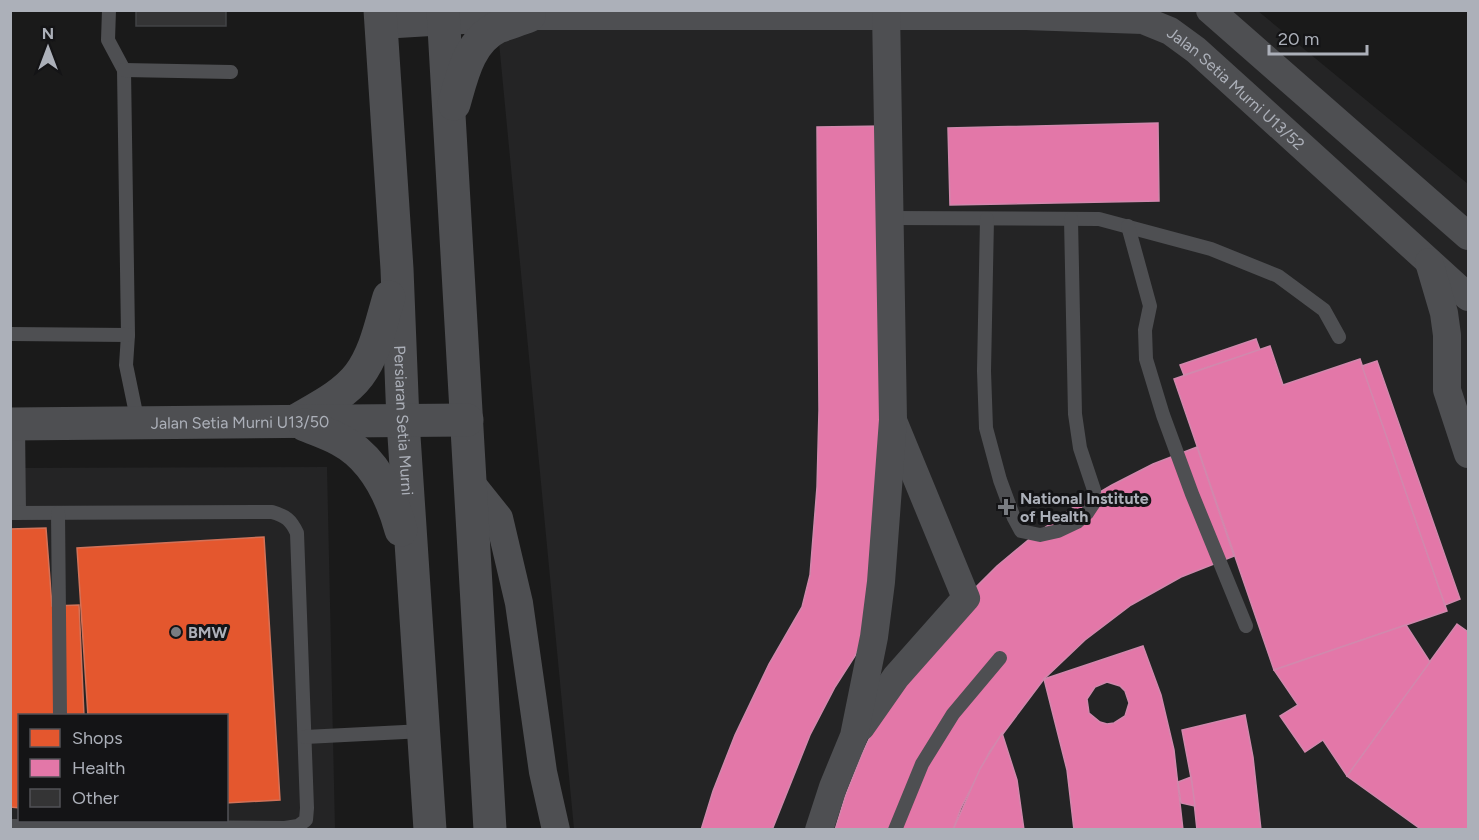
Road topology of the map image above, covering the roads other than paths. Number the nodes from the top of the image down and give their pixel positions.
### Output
1 (109, 10) edge
2 (1210, 10) edge
3 (886, 14) edge
4 (443, 16) edge
5 (529, 16) junction
6 (381, 18) edge
7 (124, 70) junction
8 (231, 72) dead end
9 (448, 123) junction
10 (889, 218) junction
11 (987, 219) junction
12 (1071, 219) junction
13 (1128, 226) junction
14 (1468, 236) edge
15 (1428, 260) junction
16 (397, 269) junction
17 (1468, 297) edge
18 (10, 334) edge
19 (128, 335) junction
20 (1339, 337) dead end
21 (1458, 381) edge
22 (467, 420) junction
23 (893, 420) junction
24 (296, 421) junction
25 (403, 421) junction
26 (138, 423) junction
27 (14, 424) edge
28 (1468, 454) edge
29 (471, 483) junction
30 (15, 513) edge
31 (58, 513) junction
32 (414, 574) junction
33 (1246, 626) dead end
34 (1000, 658) dead end
35 (60, 714) edge
36 (424, 731) junction
37 (854, 736) junction
38 (305, 737) junction
39 (61, 824) edge
40 (10, 826) edge
41 (39, 828) edge
42 (430, 830) edge
43 (490, 830) edge
44 (556, 830) edge
45 (819, 830) edge
46 (896, 830) edge

1 - 7 lane
2 - 14 street
3 - 5 street, Jalan Setia Murni U13/52
3 - 10 street
3 - 15 street, Jalan Setia Murni U13/52
4 - 5 street, Jalan Setia Murni U13/52
4 - 6 street, Jalan Setia Murni U13/52
4 - 9 street
5 - 9 street
6 - 16 street, Persiaran Setia Murni
7 - 8 lane
7 - 19 lane
9 - 22 street
10 - 11 lane
10 - 23 street
11 - 12 lane
11 - 12 lane
12 - 13 lane
13 - 20 lane
13 - 33 lane
15 - 17 street, Jalan Setia Murni U13/52
15 - 21 street
16 - 24 street
16 - 25 street, Persiaran Setia Murni
18 - 19 lane
19 - 26 lane
21 - 28 street
22 - 25 street, Jalan Setia Murni U13/50
22 - 29 street
23 - 37 street
23 - 37 street
24 - 25 street, Jalan Setia Murni U13/50
24 - 26 street, Jalan Setia Murni U13/50
24 - 32 street
25 - 32 street, Persiaran Setia Murni
26 - 27 street, Jalan Setia Murni U13/50
27 - 30 lane
29 - 43 street
29 - 44 street
30 - 31 lane
31 - 35 lane
31 - 38 lane
32 - 36 street, Persiaran Setia Murni
34 - 46 lane
36 - 38 lane
36 - 42 street, Persiaran Setia Murni
37 - 45 street
38 - 39 lane
39 - 41 lane
40 - 41 lane

